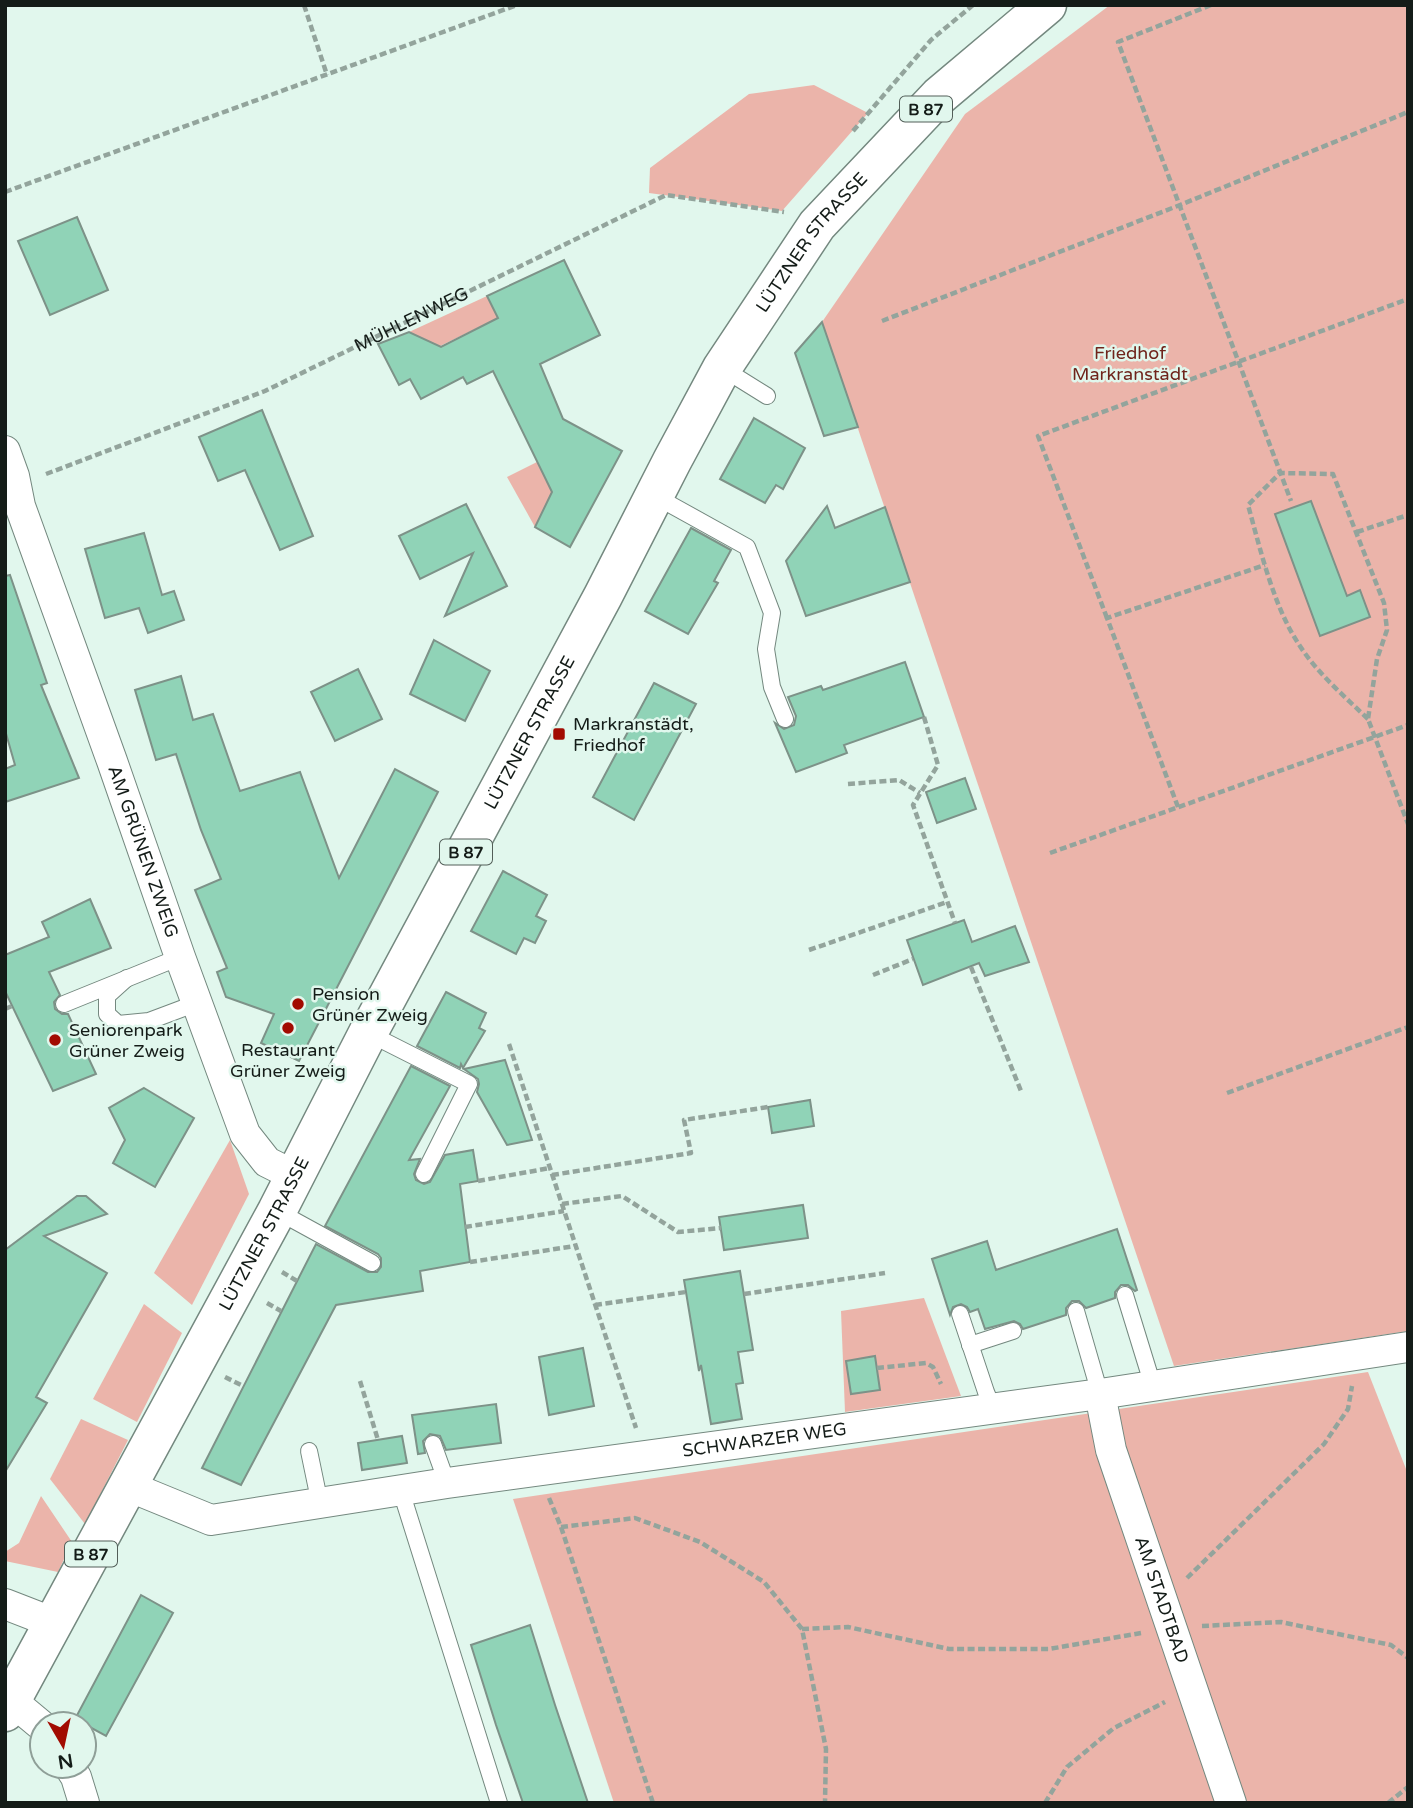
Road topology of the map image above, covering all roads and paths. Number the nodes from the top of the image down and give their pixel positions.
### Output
1 (304, 5) edge
2 (517, 5) edge
3 (1047, 5) edge
4 (1211, 5) edge
5 (327, 75) junction
6 (1408, 112) edge
7 (5, 192) edge
8 (1180, 205) junction
9 (817, 226) junction
10 (1408, 299) edge
11 (882, 321) dead end
12 (1240, 362) junction
13 (722, 368) junction
14 (767, 396) dead end
15 (8, 469) edge
16 (1280, 473) junction
17 (655, 496) junction
18 (1291, 501) dead end
19 (1408, 515) edge
20 (1357, 532) junction
21 (1265, 565) junction
22 (1107, 618) junction
23 (924, 717) dead end
24 (785, 719) dead end
25 (1368, 719) junction
26 (1408, 725) edge
27 (1374, 737) junction
28 (848, 784) dead end
29 (920, 793) junction
30 (1178, 807) junction
31 (1408, 824) edge
32 (1050, 853) dead end
33 (947, 902) junction
34 (955, 923) dead end
35 (809, 950) dead end
36 (180, 957) junction
37 (913, 959) dead end
38 (971, 967) dead end
39 (873, 975) dead end
40 (128, 978) junction
41 (197, 1003) junction
42 (64, 1004) dead end
43 (12, 1006) dead end
44 (5, 1009) edge
45 (1408, 1027) edge
46 (368, 1033) junction
47 (509, 1044) dead end
48 (1021, 1091) dead end
49 (1227, 1093) dead end
50 (768, 1107) dead end
51 (550, 1168) junction
52 (424, 1174) dead end
53 (552, 1175) junction
54 (295, 1176) junction
55 (478, 1181) dead end
56 (562, 1204) junction
57 (277, 1211) junction
58 (564, 1211) junction
59 (465, 1227) dead end
60 (721, 1228) dead end
61 (575, 1246) junction
62 (470, 1262) dead end
63 (372, 1264) dead end
64 (885, 1273) dead end
65 (686, 1292) dead end
66 (744, 1294) dead end
67 (1125, 1295) dead end
68 (595, 1305) junction
69 (1076, 1311) dead end
70 (960, 1314) dead end
71 (1013, 1331) dead end
72 (970, 1345) junction
73 (1408, 1346) edge
74 (1358, 1354) junction
75 (877, 1368) dead end
76 (360, 1381) dead end
77 (1153, 1385) junction
78 (1100, 1394) junction
79 (993, 1409) junction
80 (949, 1416) junction
81 (377, 1440) dead end
82 (433, 1444) dead end
83 (309, 1451) dead end
84 (645, 1455) junction
85 (538, 1472) junction
86 (447, 1483) junction
87 (128, 1486) junction
88 (401, 1491) junction
89 (320, 1504) junction
90 (561, 1527) junction
91 (5, 1604) edge
92 (1167, 1616) junction
93 (54, 1623) junction
94 (802, 1629) junction
95 (1408, 1658) edge
96 (1192, 1688) junction
97 (9, 1707) edge
98 (28, 1718) edge
99 (77, 1780) edge
100 (1408, 1787) edge
101 (84, 1803) edge
102 (499, 1803) edge
103 (653, 1803) edge
104 (825, 1803) edge
105 (1045, 1803) edge
106 (1231, 1803) edge
107 (1388, 1803) edge

1 - 5 path
2 - 5 path
3 - 9 main road, LÜTZNER STRASSE / B 87
4 - 8 path
5 - 7 path
6 - 8 path
8 - 11 path
8 - 12 path
9 - 13 main road, LÜTZNER STRASSE / B 87
9 - 15 path, MÜHLENWEG
10 - 12 path
12 - 16 path
12 - 22 path
13 - 14 lane
13 - 17 main road, LÜTZNER STRASSE / B 87
15 - 36 street, AM GRÜNEN ZWEIG
16 - 18 path
16 - 20 path
16 - 21 path
17 - 24 lane
17 - 46 main road, LÜTZNER STRASSE / B 87
19 - 20 path
20 - 25 path
21 - 22 path
21 - 25 path
22 - 30 path
23 - 29 path
25 - 27 path
26 - 27 path
27 - 30 path
27 - 31 path
28 - 29 path
29 - 33 path
30 - 32 path
33 - 34 path
33 - 35 path
36 - 40 lane
36 - 41 street, AM GRÜNEN ZWEIG
37 - 39 path
38 - 48 path
40 - 41 lane
40 - 42 lane
41 - 54 street, AM GRÜNEN ZWEIG
43 - 44 path
45 - 49 path
46 - 52 lane
46 - 54 main road, LÜTZNER STRASSE / B 87
47 - 51 path
50 - 53 path
51 - 53 path
51 - 55 path
53 - 56 path
54 - 57 main road, LÜTZNER STRASSE / B 87
56 - 58 path
56 - 60 path
57 - 63 lane
57 - 87 main road, LÜTZNER STRASSE / B 87
58 - 59 path
58 - 61 path
61 - 62 path
61 - 68 path
64 - 66 path
65 - 68 path
67 - 77 lane
68 - 84 path
69 - 78 lane
70 - 72 lane
71 - 72 lane
72 - 79 lane
73 - 74 street, SCHWARZER WEG
74 - 77 street, SCHWARZER WEG
74 - 92 path
75 - 80 path
76 - 81 path
77 - 78 street, SCHWARZER WEG
78 - 79 street, SCHWARZER WEG
78 - 92 street, AM STADTBAD
79 - 80 street, SCHWARZER WEG
80 - 84 street, SCHWARZER WEG
82 - 86 lane
83 - 89 lane
84 - 85 street, SCHWARZER WEG
85 - 86 street, SCHWARZER WEG
85 - 90 path
86 - 88 street, SCHWARZER WEG
87 - 89 street, SCHWARZER WEG
87 - 93 main road, LÜTZNER STRASSE / B 87
88 - 89 street, SCHWARZER WEG
88 - 102 lane
90 - 94 path
90 - 103 path
91 - 93 street
92 - 94 path
92 - 95 path
92 - 96 street, AM STADTBAD
93 - 97 main road, LÜTZNER STRASSE / B 87
94 - 104 path
96 - 105 path
96 - 106 street, AM STADTBAD
97 - 98 street
99 - 101 street
100 - 107 path

